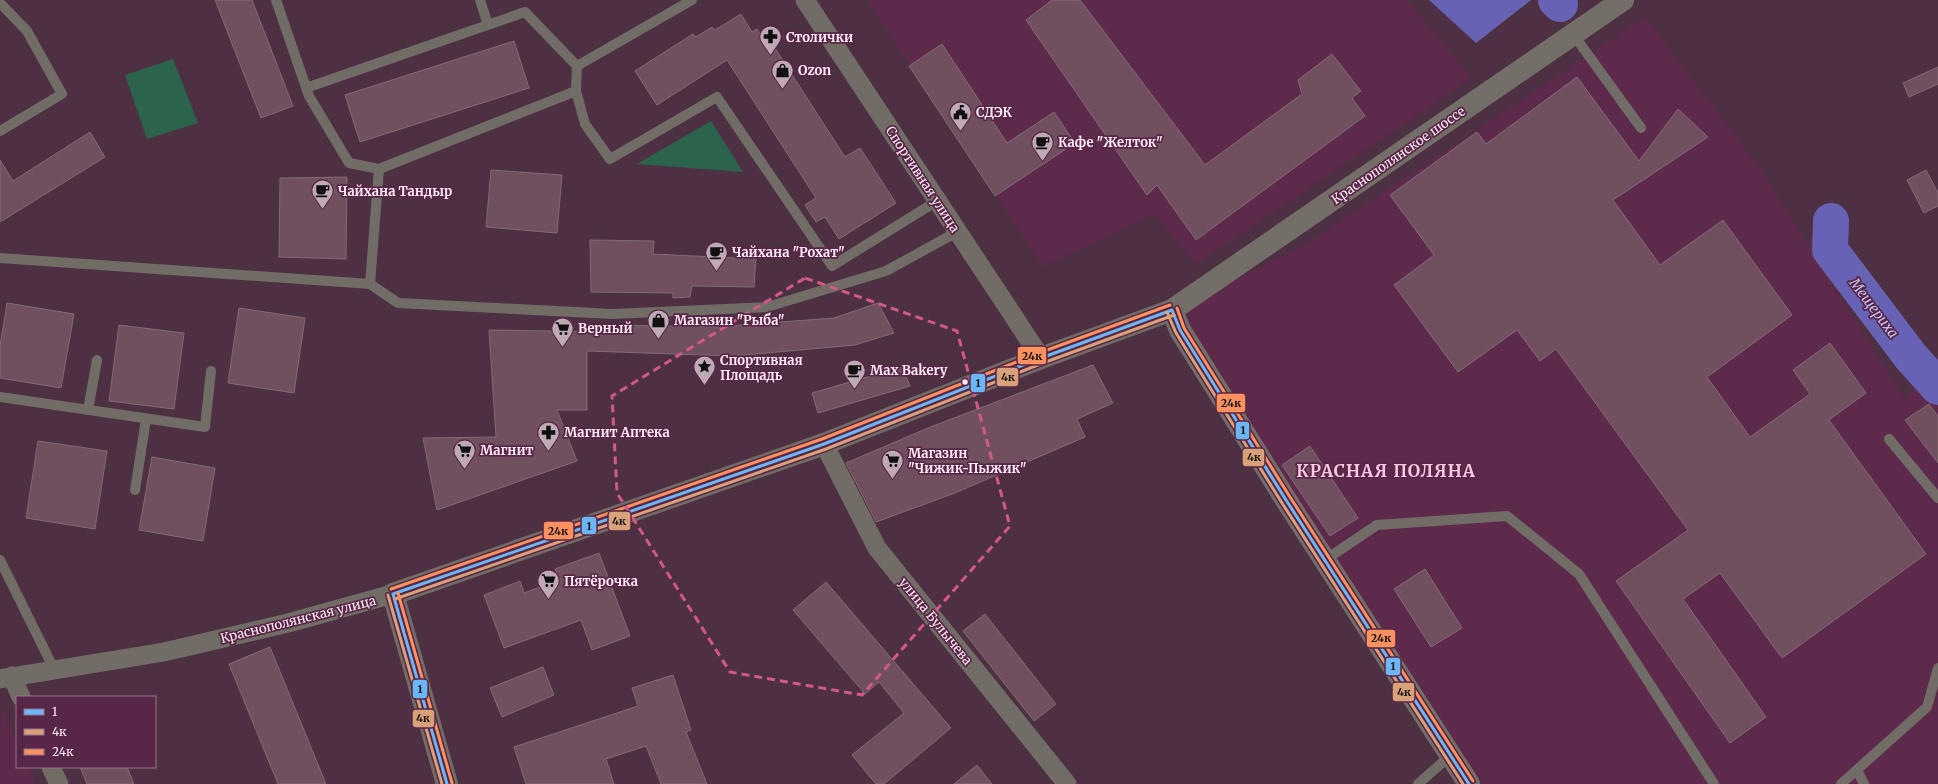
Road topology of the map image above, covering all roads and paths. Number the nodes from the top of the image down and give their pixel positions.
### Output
1 (276, 0) edge
2 (480, 0) edge
3 (692, 0) edge
4 (805, 0) edge
5 (1623, 0) edge
6 (0, 3) edge
7 (488, 25) junction
8 (1573, 34) junction
9 (577, 66) junction
10 (306, 88) junction
11 (576, 92) junction
12 (1641, 128) dead end
13 (0, 131) edge
14 (379, 169) junction
15 (937, 201) junction
16 (957, 232) junction
17 (0, 258) edge
18 (370, 284) junction
19 (1172, 310) junction
20 (1041, 358) junction
21 (97, 360) dead end
22 (211, 371) dead end
23 (0, 397) edge
24 (88, 410) junction
25 (146, 419) junction
26 (1889, 439) dead end
27 (824, 444) junction
28 (135, 490) dead end
29 (1938, 498) edge
30 (0, 560) edge
31 (1325, 560) junction
32 (393, 594) junction
33 (1938, 668) edge
34 (54, 669) junction
35 (6, 677) edge
36 (20, 696) edge
37 (1451, 755) junction
38 (51, 768) edge
39 (1857, 770) junction
40 (59, 784) edge
41 (447, 784) edge
42 (1067, 784) edge
43 (1418, 784) edge
44 (1469, 784) edge
45 (1714, 784) edge
46 (1841, 784) edge
47 (1864, 784) edge

1 - 10 lane
2 - 7 lane
3 - 9 lane
4 - 15 street, Спортивная улица
5 - 8 main road, Краснополянское шоссе
6 - 13 lane
7 - 9 lane
7 - 10 lane
8 - 12 lane
8 - 19 main road, Краснополянское шоссе
9 - 11 lane
10 - 14 lane
11 - 14 lane
11 - 15 lane
14 - 18 lane
15 - 16 street, Спортивная улица
16 - 18 lane
16 - 20 street, Спортивная улица
17 - 18 lane
19 - 20 street, Краснополянская улица
19 - 31 main road
20 - 27 street, Краснополянская улица
21 - 24 lane
22 - 25 lane
23 - 24 lane
24 - 25 lane
25 - 28 lane
26 - 29 lane
27 - 32 street, Краснополянская улица
27 - 42 street, улица Булычева
30 - 34 lane
31 - 37 main road
31 - 45 lane
32 - 34 street, Краснополянская улица
32 - 41 street
33 - 39 lane
34 - 35 street, Краснополянская улица
35 - 36 street
37 - 43 lane
37 - 44 main road
38 - 40 street
39 - 46 lane
39 - 47 lane

